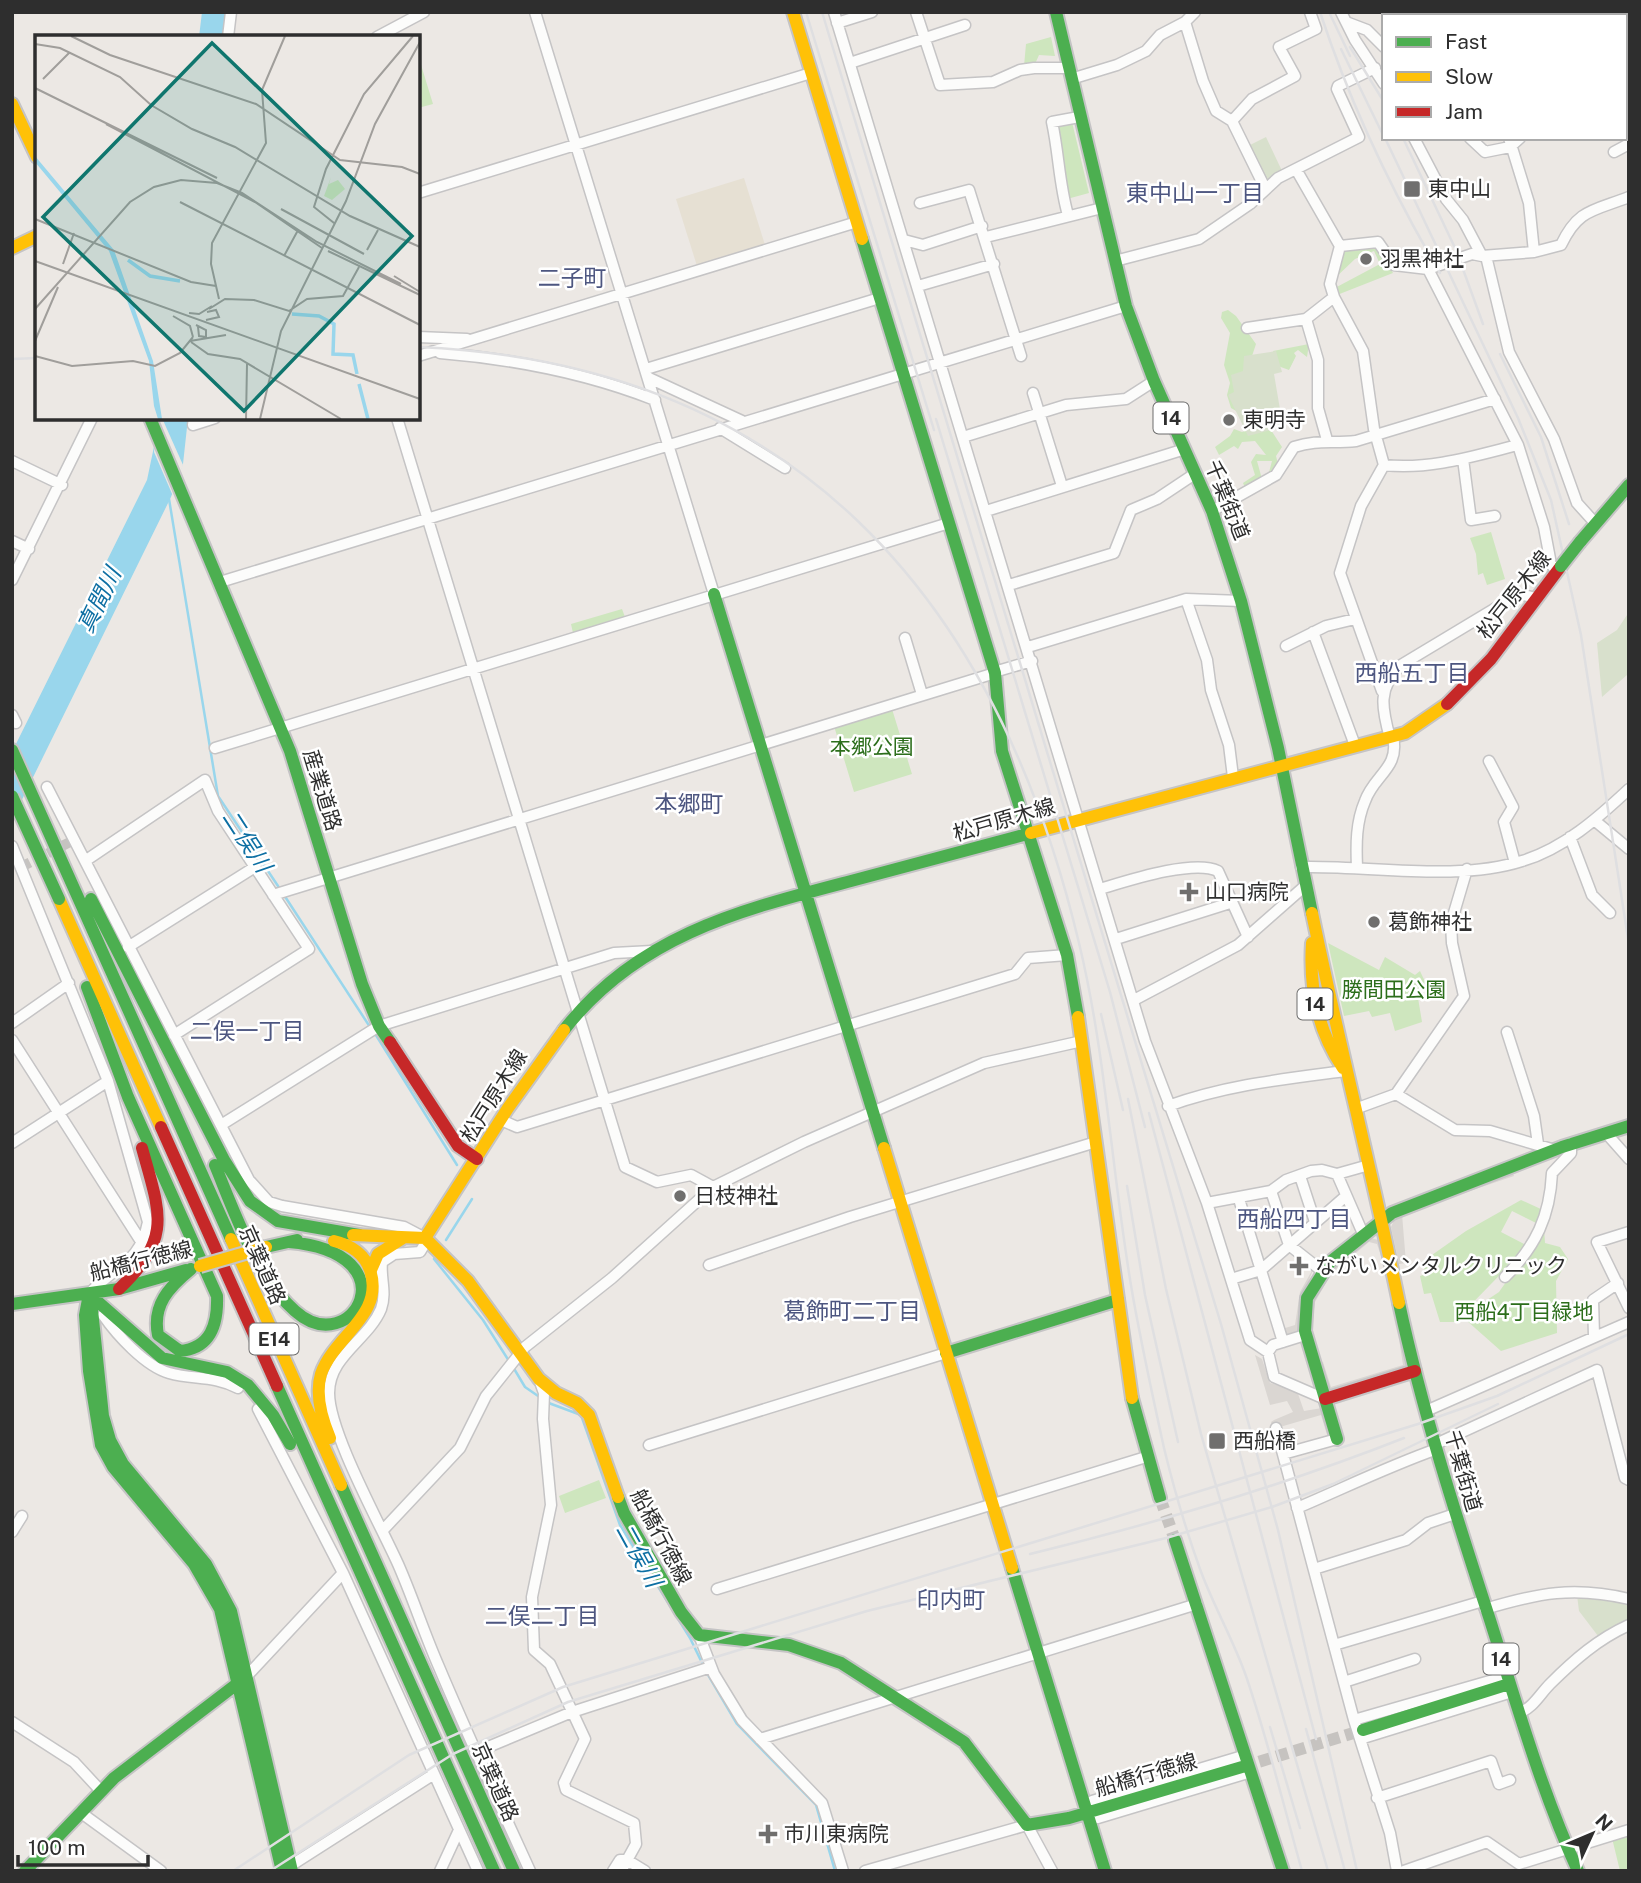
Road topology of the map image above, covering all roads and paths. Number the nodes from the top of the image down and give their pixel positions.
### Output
1 (231, 12) edge
2 (424, 12) edge
3 (536, 12) edge
4 (793, 12) edge
5 (834, 12) edge
6 (872, 12) edge
7 (916, 12) edge
8 (1056, 12) edge
9 (1195, 12) edge
10 (1310, 12) edge
11 (1343, 17) edge
12 (1185, 22) junction
13 (837, 23) junction
14 (965, 25) dead end
15 (228, 35) edge
16 (381, 35) edge
17 (925, 38) junction
18 (1382, 46) edge
19 (1382, 50) edge
20 (850, 64) junction
21 (1371, 64) junction
22 (811, 73) junction
23 (1069, 74) junction
24 (1382, 81) edge
25 (12, 104) edge
26 (1079, 117) junction
27 (1232, 121) junction
28 (1415, 140) edge
29 (1472, 140) edge
30 (1510, 143) edge
31 (1629, 144) edge
32 (576, 145) junction
33 (1614, 152) dead end
34 (35, 154) edge
35 (1297, 171) junction
36 (1265, 188) junction
37 (420, 192) edge
38 (1629, 197) edge
39 (920, 203) dead end
40 (1102, 208) junction
41 (1068, 215) junction
42 (858, 222) junction
43 (982, 226) junction
44 (35, 237) edge
45 (986, 237) junction
46 (904, 240) junction
47 (1340, 246) junction
48 (12, 248) edge
49 (1534, 252) junction
50 (1484, 256) junction
51 (1115, 261) junction
52 (994, 264) junction
53 (1428, 269) junction
54 (918, 286) junction
55 (623, 295) junction
56 (1334, 297) junction
57 (873, 300) dead end
58 (1126, 306) junction
59 (1306, 319) junction
60 (1247, 328) dead end
61 (420, 337) edge
62 (475, 339) junction
63 (1016, 339) junction
64 (433, 352) junction
65 (420, 355) edge
66 (1021, 356) dead end
67 (941, 362) junction
68 (904, 373) junction
69 (647, 374) junction
70 (1154, 381) junction
71 (1033, 393) dead end
72 (1495, 399) junction
73 (655, 400) junction
74 (1039, 413) junction
75 (91, 420) edge
76 (194, 420) edge
77 (209, 420) edge
78 (398, 420) edge
79 (742, 421) junction
80 (152, 423) edge
81 (720, 428) junction
82 (1376, 435) junction
83 (963, 437) junction
84 (1327, 440) junction
85 (669, 445) junction
86 (1518, 445) junction
87 (1185, 449) junction
88 (1462, 459) junction
89 (12, 461) edge
90 (1384, 466) junction
91 (785, 468) dead end
92 (1196, 473) junction
93 (62, 485) junction
94 (1629, 485) edge
95 (1062, 486) junction
96 (986, 511) junction
97 (1212, 511) junction
98 (1495, 516) dead end
99 (428, 518) junction
100 (950, 523) junction
101 (1595, 523) junction
102 (12, 541) edge
103 (29, 549) junction
104 (1559, 569) junction
105 (12, 580) edge
106 (220, 583) junction
107 (1009, 586) junction
108 (714, 594) junction
109 (1186, 598) junction
110 (1536, 598) junction
111 (1241, 601) junction
112 (1354, 619) junction
113 (1312, 632) junction
114 (905, 638) dead end
115 (1286, 646) dead end
116 (1028, 647) junction
117 (1032, 661) junction
118 (473, 667) junction
119 (998, 671) junction
120 (921, 691) dead end
121 (1382, 691) junction
122 (281, 727) junction
123 (1392, 738) junction
124 (1353, 740) dead end
125 (762, 743) junction
126 (215, 748) dead end
127 (12, 750) edge
128 (1489, 761) dead end
129 (1282, 764) junction
130 (1233, 777) junction
131 (47, 787) dead end
132 (1629, 789) edge
133 (12, 796) edge
134 (38, 806) junction
135 (519, 817) junction
136 (1079, 819) junction
137 (1594, 820) junction
138 (1030, 833) junction
139 (1570, 837) junction
140 (12, 846) edge
141 (1629, 849) edge
142 (85, 861) junction
143 (1515, 863) junction
144 (256, 867) junction
145 (1301, 867) junction
146 (1357, 867) junction
147 (1468, 869) junction
148 (329, 876) junction
149 (1305, 886) junction
150 (1100, 889) junction
151 (806, 893) junction
152 (273, 895) junction
153 (59, 899) junction
154 (1230, 903) junction
155 (1611, 914) dead end
156 (1248, 937) junction
157 (1116, 939) junction
158 (128, 947) junction
159 (653, 951) junction
160 (1067, 955) junction
161 (565, 968) junction
162 (69, 984) junction
163 (140, 995) junction
164 (1134, 1000) junction
165 (579, 1011) junction
166 (12, 1023) edge
167 (846, 1025) junction
168 (379, 1026) junction
169 (1507, 1032) dead end
170 (174, 1035) junction
171 (12, 1041) edge
172 (1082, 1041) junction
173 (1345, 1071) junction
174 (108, 1081) junction
175 (1396, 1094) junction
176 (128, 1097) junction
177 (605, 1099) junction
178 (1168, 1105) junction
179 (1355, 1109) junction
180 (872, 1111) junction
181 (59, 1112) junction
182 (501, 1120) junction
183 (221, 1125) junction
184 (1629, 1126) edge
185 (1606, 1133) junction
186 (1096, 1142) junction
187 (12, 1143) edge
188 (1571, 1143) junction
189 (1538, 1144) junction
190 (1555, 1150) junction
191 (477, 1159) junction
192 (1629, 1159) edge
193 (1369, 1165) junction
194 (1337, 1174) junction
195 (1300, 1176) junction
196 (713, 1187) junction
197 (1272, 1191) junction
198 (1346, 1196) junction
199 (1239, 1199) junction
200 (900, 1202) junction
201 (1207, 1203) junction
202 (1382, 1220) junction
203 (1315, 1222) junction
204 (1629, 1231) edge
205 (359, 1235) junction
206 (1364, 1236) junction
207 (317, 1237) junction
208 (403, 1238) junction
209 (425, 1238) junction
210 (289, 1242) junction
211 (142, 1243) junction
212 (1289, 1245) junction
213 (709, 1265) dead end
214 (195, 1267) junction
215 (371, 1270) junction
216 (1261, 1270) junction
217 (1322, 1271) junction
218 (1505, 1277) dead end
219 (1231, 1279) junction
220 (1618, 1283) junction
221 (119, 1289) junction
222 (89, 1294) junction
223 (1118, 1300) junction
224 (12, 1304) edge
225 (1629, 1308) edge
226 (1629, 1322) edge
227 (1305, 1335) junction
228 (1594, 1336) junction
229 (1283, 1342) junction
230 (1268, 1352) junction
231 (946, 1353) junction
232 (514, 1361) junction
233 (1415, 1371) junction
234 (540, 1379) junction
235 (1325, 1399) junction
236 (1426, 1411) junction
237 (1276, 1428) dead end
238 (1337, 1438) joint
239 (649, 1445) dead end
240 (1436, 1446) junction
241 (1283, 1454) junction
242 (1146, 1457) junction
243 (1629, 1480) edge
244 (1160, 1498) tunnel mouth
245 (992, 1505) junction
246 (1297, 1508) junction
247 (1455, 1514) junction
248 (22, 1516) dead end
249 (383, 1530) junction
250 (12, 1532) edge
251 (364, 1536) junction
252 (1175, 1540) tunnel mouth
253 (346, 1541) junction
254 (1314, 1569) junction
255 (343, 1573) junction
256 (717, 1589) dead end
257 (1629, 1599) edge
258 (1197, 1604) junction
259 (1484, 1605) junction
260 (1629, 1625) edge
261 (699, 1635) junction
262 (1334, 1645) junction
263 (1038, 1654) junction
264 (1415, 1659) dead end
265 (711, 1667) junction
266 (241, 1681) junction
267 (1344, 1682) junction
268 (1509, 1684) junction
269 (897, 1698) junction
270 (572, 1712) junction
271 (1519, 1713) junction
272 (12, 1722) edge
273 (1359, 1730) junction
274 (760, 1739) junction
275 (482, 1764) junction
276 (1246, 1765) junction
277 (434, 1774) junction
278 (1510, 1780) dead end
279 (100, 1790) junction
280 (1377, 1798) junction
281 (79, 1812) junction
282 (1087, 1812) junction
283 (1027, 1825) junction
284 (459, 1830) junction
285 (1629, 1830) edge
286 (1567, 1848) junction
287 (628, 1865) edge
288 (287, 1869) edge
289 (25, 1871) edge
290 (161, 1871) edge
291 (440, 1871) edge
292 (478, 1871) edge
293 (494, 1871) edge
294 (514, 1871) edge
295 (530, 1871) edge
296 (613, 1871) edge
297 (621, 1871) edge
298 (645, 1871) edge
299 (843, 1871) edge
300 (865, 1871) edge
301 (1052, 1871) edge
302 (1105, 1871) edge
303 (1283, 1871) edge
304 (1397, 1871) edge
305 (1405, 1871) edge
306 (1578, 1871) edge

1 - 15 street
2 - 16 street
3 - 32 street
4 - 22 main road
5 - 13 street
6 - 13 street
7 - 17 street
8 - 23 main road, 千葉街道 / 14
9 - 12 street
10 - 27 street
11 - 18 street
11 - 21 street
12 - 23 street
12 - 27 street
13 - 20 street
14 - 17 street
17 - 20 street
17 - 23 street
19 - 21 street
20 - 46 street
21 - 24 street
21 - 35 street
22 - 32 street
22 - 42 main road
23 - 26 main road, 千葉街道 / 14
25 - 34 main road
26 - 40 main road, 千葉街道 / 14
26 - 41 street
27 - 36 street
28 - 50 street
29 - 30 street
30 - 49 street
31 - 33 street
32 - 37 street
32 - 55 street
35 - 36 street
35 - 47 street
36 - 51 street
38 - 49 street
39 - 43 street
40 - 41 street
40 - 51 main road, 千葉街道 / 14
41 - 45 street
42 - 55 street
42 - 68 main road
43 - 45 street
43 - 46 street
44 - 48 main road
45 - 52 street
46 - 54 street
47 - 53 street
47 - 56 street
49 - 50 street
50 - 53 street
50 - 101 street
51 - 58 main road, 千葉街道 / 14
52 - 54 street
52 - 63 street
53 - 72 street
54 - 67 street
55 - 62 street
55 - 69 street
56 - 59 street
56 - 82 street
57 - 69 street
58 - 63 street
58 - 70 main road, 千葉街道 / 14
59 - 60 street
59 - 84 street
61 - 62 street
62 - 64 street
63 - 66 street
63 - 67 street
64 - 65 street
64 - 73 street
67 - 68 street
67 - 83 street
68 - 79 street
68 - 100 main road
69 - 73 street
69 - 79 street
70 - 74 street
70 - 87 main road, 千葉街道 / 14
71 - 74 street
72 - 82 street
72 - 86 street
73 - 85 street
74 - 83 street
74 - 95 street
75 - 93 street
76 - 77 street
78 - 99 street
79 - 81 street
80 - 106 main road, 産業道路
81 - 85 street
81 - 91 street
82 - 84 street
82 - 90 street
83 - 96 street
84 - 97 street
85 - 99 street
85 - 108 street
86 - 88 street
86 - 104 street
87 - 92 main road, 千葉街道 / 14
87 - 95 street
88 - 90 street
88 - 98 street
89 - 93 street
90 - 112 street
92 - 97 main road, 千葉街道 / 14
92 - 107 street
93 - 103 street
94 - 101 main road, 松戸原木線
95 - 96 street
96 - 107 street
97 - 111 main road, 千葉街道 / 14
99 - 106 street
99 - 118 street
100 - 108 street
100 - 119 main road
101 - 104 main road, 松戸原木線, bridge
102 - 103 street
103 - 105 street
104 - 110 main road, 松戸原木線
106 - 122 main road, 産業道路
107 - 116 street
108 - 118 street
108 - 125 main road
109 - 111 street
109 - 116 street
109 - 130 street
110 - 121 street
110 - 123 main road, 松戸原木線
111 - 129 main road, 千葉街道 / 14
112 - 113 street
112 - 121 street
113 - 115 street
113 - 124 street
114 - 120 street
116 - 117 street
117 - 119 street
117 - 136 street
118 - 122 street
118 - 135 street
119 - 125 street
119 - 138 main road
121 - 123 street
122 - 126 street
122 - 148 main road, 産業道路
123 - 129 main road, 松戸原木線
123 - 146 street
125 - 135 street
125 - 151 main road
127 - 134 main road, 京葉道路 / E14
128 - 143 street
129 - 130 main road, 松戸原木線
129 - 145 main road, 千葉街道 / 14
130 - 136 main road, 松戸原木線
131 - 142 street
132 - 137 street
133 - 153 main road, 京葉道路 / E14, bridge
134 - 163 main road
134 - 251 main road, 京葉道路 / E14
135 - 148 street
135 - 161 street
136 - 138 main road, 松戸原木線
136 - 150 street
137 - 139 street
137 - 141 street
138 - 151 main road, 松戸原木線
138 - 160 main road
139 - 143 street
139 - 155 street
140 - 162 street
142 - 144 street
142 - 158 street
143 - 147 street
144 - 152 street
144 - 158 street
145 - 146 street
145 - 149 main road, 千葉街道 / 14
146 - 147 street
147 - 175 street
148 - 152 street
148 - 168 main road, 産業道路
149 - 156 street
149 - 173 main road, 千葉街道 / 14
150 - 154 street
150 - 157 street
151 - 159 main road, 松戸原木線
151 - 167 main road
152 - 170 street
153 - 176 main road
153 - 253 main road, 京葉道路 / E14
154 - 156 street
154 - 157 street
156 - 164 street
157 - 164 street
158 - 170 street
159 - 161 street
159 - 165 main road, 松戸原木線
160 - 167 street
160 - 172 main road
161 - 165 street
161 - 168 street
162 - 166 street
162 - 174 street
163 - 205 main road
163 - 210 main road
164 - 178 street
165 - 177 street
165 - 182 main road, 松戸原木線
167 - 177 street
167 - 180 main road
168 - 183 street
168 - 191 main road, 産業道路
169 - 189 street
170 - 183 street
171 - 181 street
172 - 180 street
172 - 186 main road
173 - 178 street
173 - 179 main road, 千葉街道 / 14
174 - 181 street
174 - 211 street
175 - 179 street
175 - 189 street
176 - 214 main road
176 - 221 main road
177 - 182 street
177 - 196 street
178 - 201 street
179 - 193 main road, 千葉街道 / 14
180 - 196 street
180 - 200 main road
181 - 187 street
181 - 211 street
182 - 191 main road, 松戸原木線
183 - 209 street
184 - 185 main road
185 - 188 main road
185 - 192 street
186 - 200 street
186 - 223 main road
188 - 190 main road
188 - 218 street
189 - 190 street
190 - 202 main road
191 - 209 main road, 松戸原木線
193 - 194 street
193 - 202 main road, 千葉街道 / 14
194 - 195 street
194 - 198 street
195 - 197 street
195 - 203 street
196 - 232 street
197 - 199 street
197 - 212 street
198 - 203 street
198 - 206 street
199 - 201 street
199 - 216 street
200 - 213 street
200 - 231 main road
201 - 219 street
202 - 206 main road
202 - 233 main road, 千葉街道 / 14
203 - 212 street
204 - 220 street
205 - 207 main road, 船橋行徳線
205 - 208 main road, 船橋行徳線
206 - 217 main road
207 - 210 main road, 船橋行徳線
207 - 215 main road
208 - 209 main road, 船橋行徳線
208 - 215 main road
209 - 232 main road, 船橋行徳線
209 - 249 street
210 - 214 main road, 船橋行徳線, bridge
211 - 222 street
212 - 216 street
212 - 217 street
214 - 221 main road, 船橋行徳線
215 - 251 main road
216 - 219 street
216 - 229 street
217 - 227 main road
219 - 230 street
220 - 225 street
220 - 228 street
221 - 222 main road, 船橋行徳線
222 - 224 main road, 船橋行徳線
222 - 253 main road
222 - 255 street
222 - 266 main road
223 - 231 main road
223 - 242 main road
226 - 228 street
227 - 229 street
227 - 235 main road
228 - 236 street
229 - 230 street
230 - 235 street
231 - 239 street
231 - 245 main road
232 - 234 main road, 船橋行徳線
232 - 249 street
233 - 235 main road
233 - 236 main road, 千葉街道 / 14
234 - 261 main road, 船橋行徳線
234 - 270 street
235 - 238 main road
236 - 240 main road, 千葉街道 / 14
237 - 241 street
238 - 241 street
240 - 243 street
240 - 246 street
240 - 247 main road, 千葉街道 / 14
241 - 246 street
242 - 244 main road
242 - 245 street
245 - 256 street
245 - 263 main road
246 - 254 street
247 - 254 street
247 - 259 main road, 千葉街道 / 14
248 - 250 street
249 - 275 street
251 - 294 main road, 京葉道路 / E14
252 - 258 main road
253 - 293 main road, 京葉道路 / E14
254 - 262 street
255 - 266 street
255 - 277 street
257 - 259 street
258 - 263 street
258 - 276 main road
259 - 262 street
259 - 268 main road, 千葉街道 / 14
260 - 271 street
261 - 265 street
261 - 269 main road
262 - 267 street
263 - 269 street
263 - 282 main road
264 - 267 street
265 - 270 street
265 - 274 street
266 - 279 main road
266 - 288 main road
267 - 273 street
268 - 271 main road, 千葉街道 / 14
268 - 273 main road
269 - 274 street
269 - 283 main road
270 - 275 street
270 - 287 street
271 - 286 main road, 千葉街道 / 14
272 - 279 street
273 - 280 street
274 - 299 street
275 - 295 street
276 - 282 main road, 船橋行徳線
276 - 303 main road
277 - 284 street
277 - 288 street
278 - 280 street
279 - 281 main road
280 - 304 street
281 - 289 main road
281 - 290 street
282 - 283 main road, 船橋行徳線
282 - 302 main road
283 - 300 street
283 - 301 street
284 - 291 street
284 - 292 street
285 - 286 street
286 - 305 street
286 - 306 main road, 千葉街道 / 14
287 - 296 street
287 - 297 street
287 - 298 street

